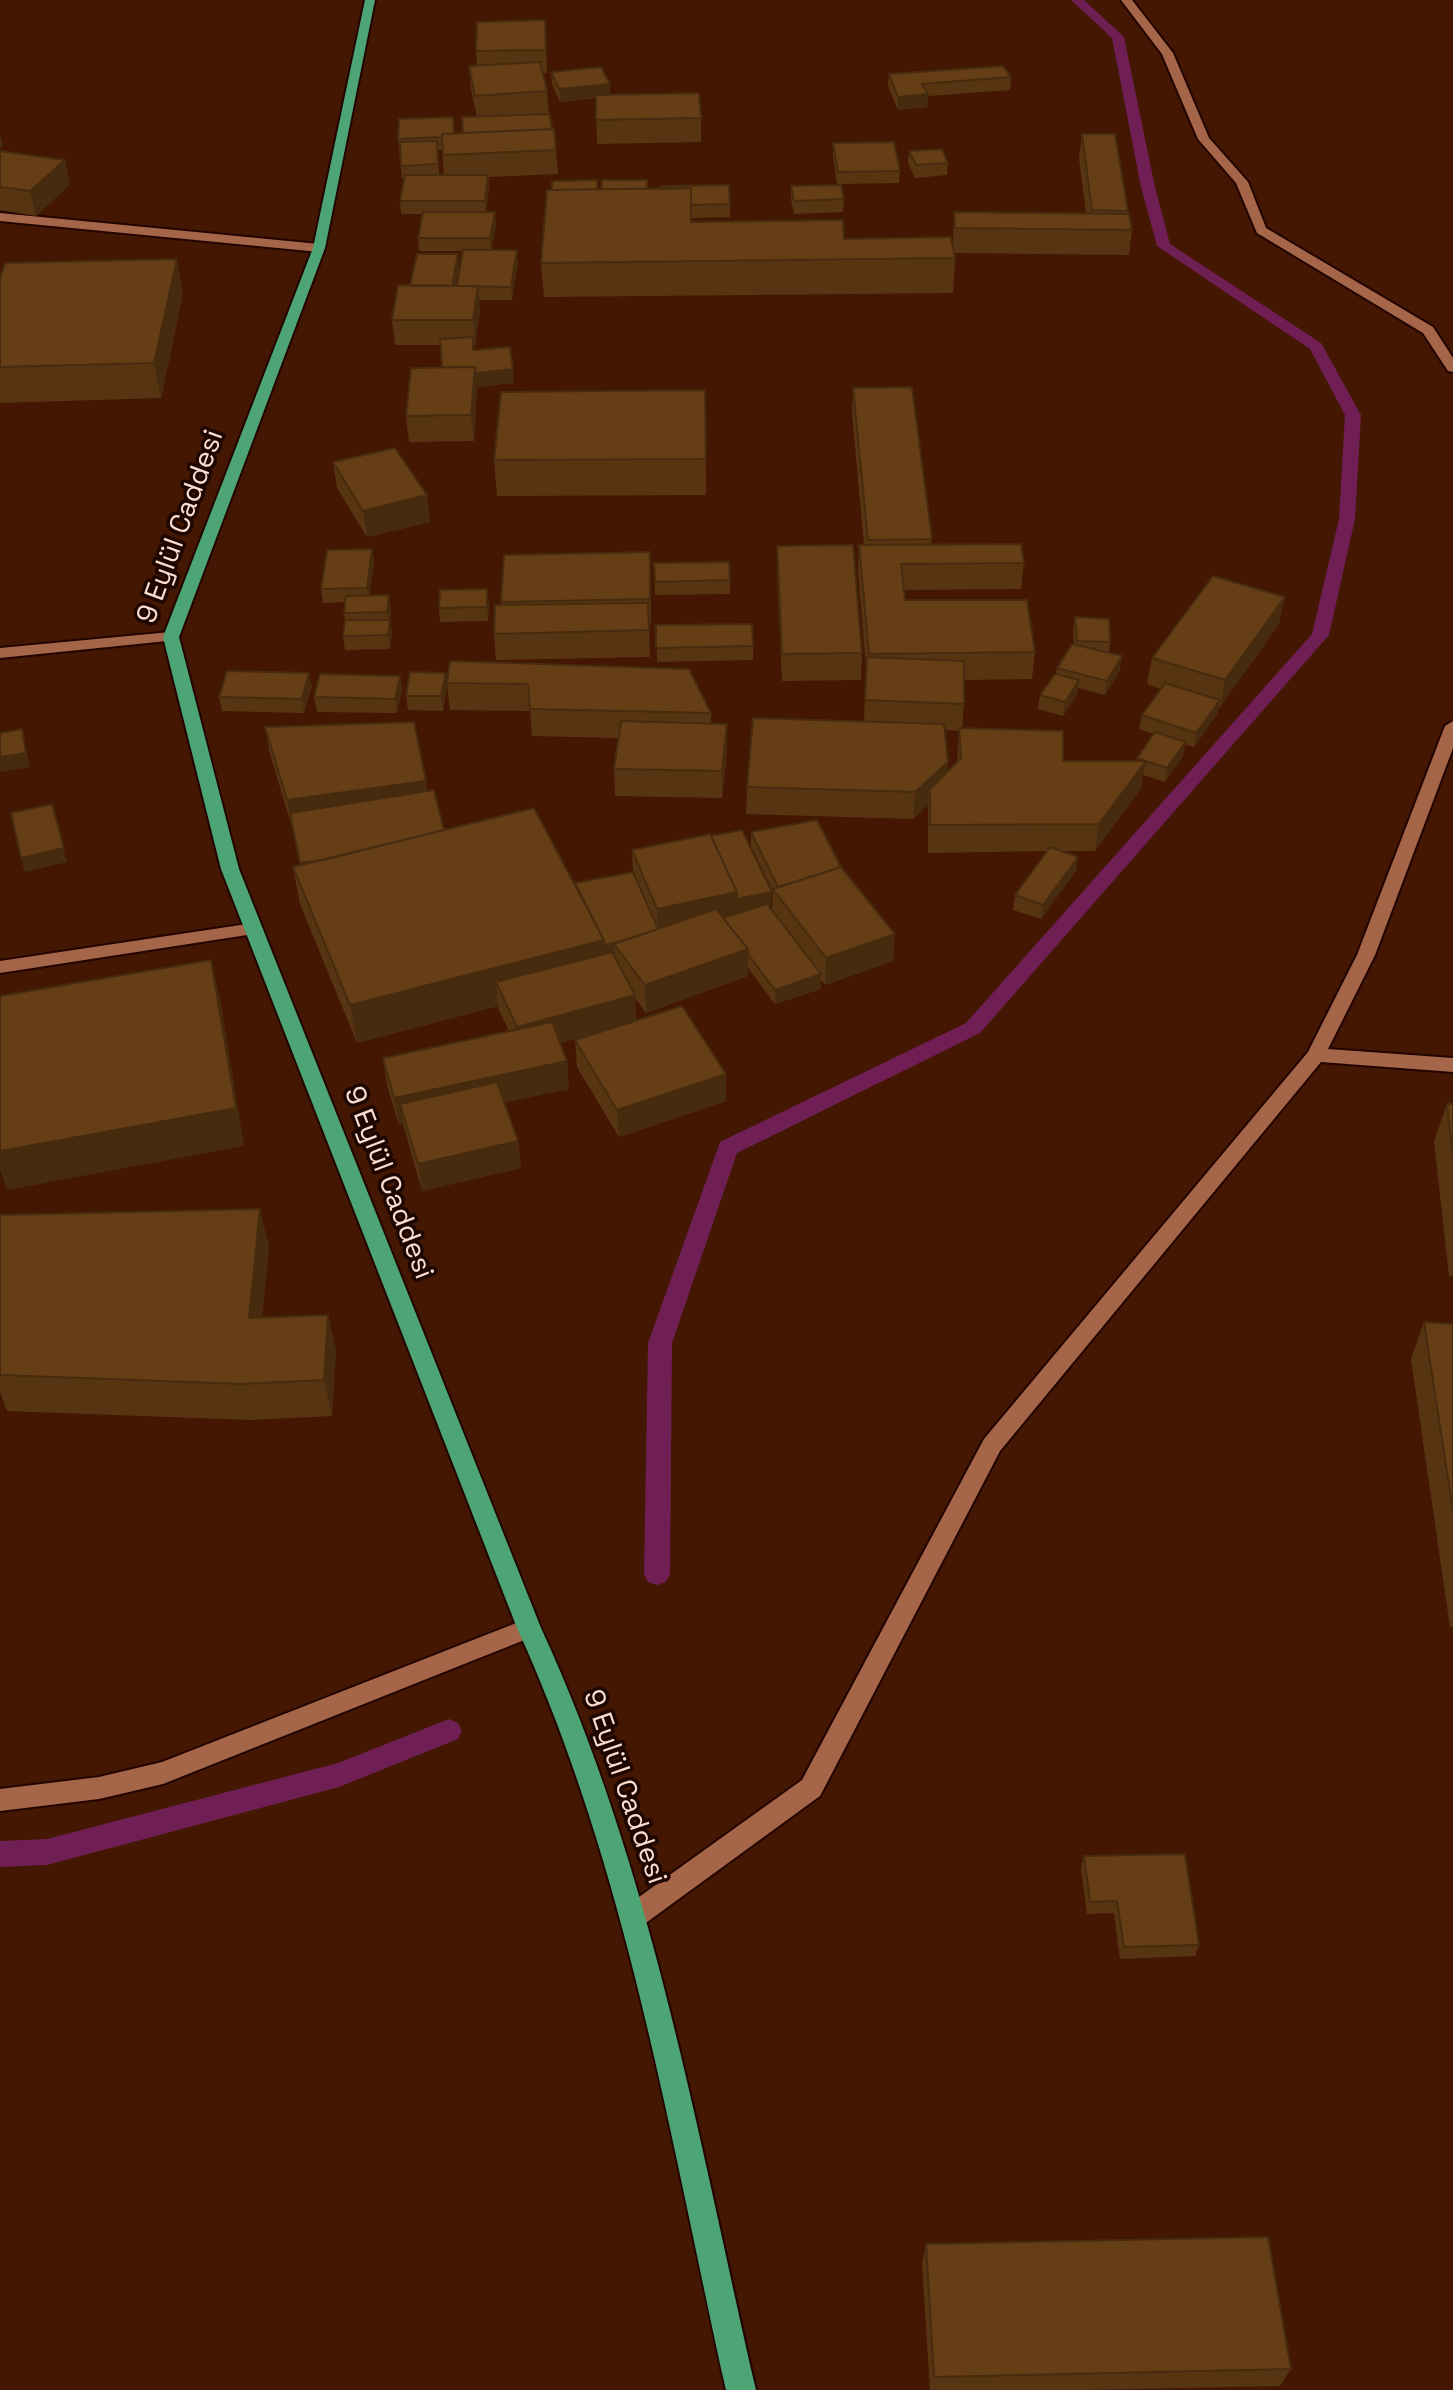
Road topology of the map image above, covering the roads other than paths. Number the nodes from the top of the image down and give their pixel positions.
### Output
1 (370, 0) edge
2 (1126, 0) edge
3 (0, 217) edge
4 (319, 248) junction
5 (1453, 368) edge
6 (171, 637) junction
7 (0, 653) edge
8 (1453, 726) edge
9 (254, 929) junction
10 (0, 967) edge
11 (1316, 1055) junction
12 (1453, 1065) edge
13 (529, 1628) junction
14 (0, 1800) edge
15 (634, 1916) junction
16 (741, 2390) edge

1 - 4 main road, 9 Eylül Caddesi
2 - 5 street
3 - 4 street
4 - 6 main road, 9 Eylül Caddesi
6 - 7 street
6 - 9 main road, 9 Eylül Caddesi
8 - 11 street
9 - 10 street
9 - 13 main road, 9 Eylül Caddesi
11 - 12 street
11 - 15 street
13 - 14 street
13 - 15 main road, 9 Eylül Caddesi
15 - 16 main road, 9 Eylül Caddesi

